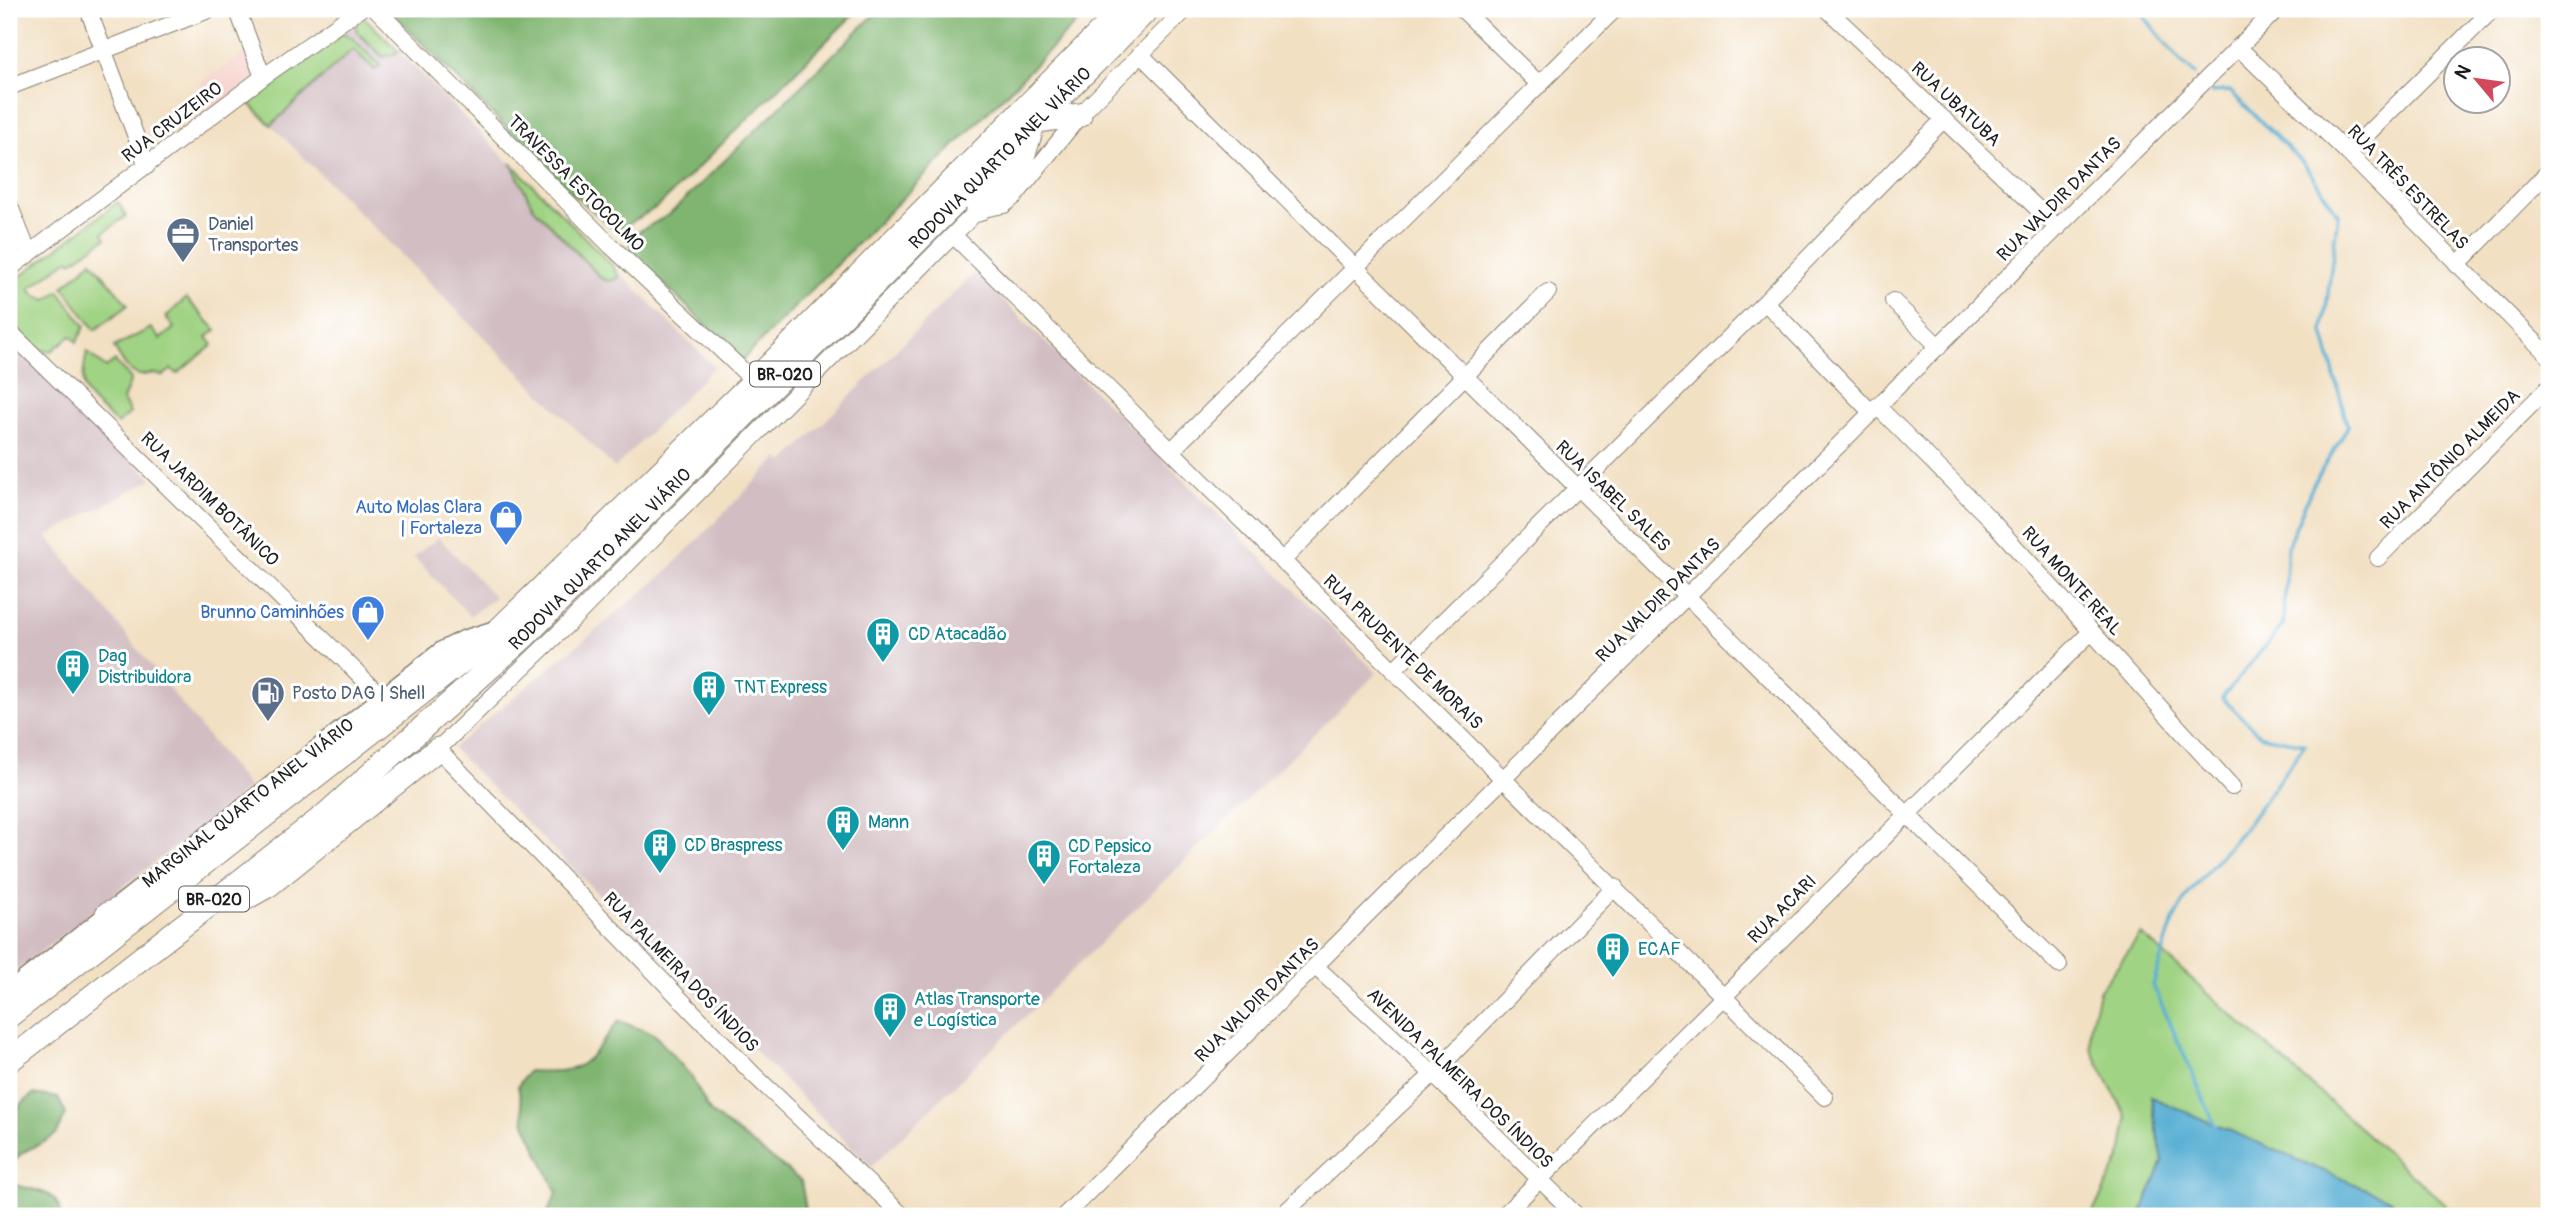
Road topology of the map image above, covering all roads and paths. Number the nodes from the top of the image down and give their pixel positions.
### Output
1 (88, 9) edge
2 (211, 9) edge
3 (237, 9) edge
4 (360, 9) edge
5 (376, 9) edge
6 (1122, 9) edge
7 (1148, 9) edge
8 (1185, 9) edge
9 (1462, 9) edge
10 (1615, 9) edge
11 (2277, 9) edge
12 (2493, 9) edge
13 (1835, 11) edge
14 (2238, 47) junction
15 (102, 51) junction
16 (1140, 54) junction
17 (263, 77) junction
18 (1540, 85) junction
19 (9, 87) edge
20 (1080, 115) junction
21 (1944, 119) junction
22 (1035, 124) junction
23 (2348, 153) junction
24 (147, 166) junction
25 (2549, 171) edge
26 (10, 209) edge
27 (978, 210) junction
28 (2059, 228) junction
29 (953, 235) junction
30 (29, 254) junction
31 (2457, 265) junction
32 (1356, 266) junction
33 (9, 269) edge
34 (1548, 292) dead end
35 (1893, 301) dead end
36 (1765, 302) junction
37 (9, 331) edge
38 (1939, 347) junction
39 (2549, 356) edge
40 (1465, 377) junction
41 (754, 381) junction
42 (2549, 387) edge
43 (1874, 409) junction
44 (1172, 450) junction
45 (1576, 487) junction
46 (2378, 558) dead end
47 (1282, 561) junction
48 (1688, 597) junction
49 (2091, 632) junction
50 (1393, 671) junction
51 (390, 705) junction
52 (418, 734) junction
53 (438, 749) junction
54 (1505, 778) junction
55 (2232, 787) dead end
56 (1906, 815) junction
57 (184, 879) junction
58 (1615, 887) junction
59 (216, 897) junction
60 (107, 914) junction
61 (2059, 965) dead end
62 (1317, 968) junction
63 (9, 993) edge
64 (1724, 996) junction
65 (9, 1016) edge
66 (9, 1061) edge
67 (1433, 1074) junction
68 (1825, 1097) dead end
69 (1539, 1180) junction
70 (903, 1216) edge
71 (1064, 1216) edge
72 (1280, 1216) edge
73 (1503, 1216) edge
74 (1577, 1216) edge

1 - 15 street
2 - 15 street
3 - 17 street
4 - 17 street, RUA CRUZEIRO
5 - 41 street, TRAVESSA ESTOCOLMO
6 - 41 highway, RODOVIA QUARTO ANEL VIÁRIO / BR-020
7 - 22 highway, RODOVIA QUARTO ANEL VIÁRIO / BR-020
8 - 16 street
9 - 18 street
10 - 18 street
11 - 14 street, RUA VALDIR DANTAS
12 - 23 street
13 - 21 street, RUA UBATUBA
14 - 23 street, RUA TRÊS ESTRELAS
14 - 28 street, RUA VALDIR DANTAS
15 - 19 street
15 - 24 street
16 - 20 street
16 - 32 street, RUA ISABEL SALES
17 - 24 street, RUA CRUZEIRO
18 - 32 street
20 - 22 highway
20 - 27 street
21 - 28 street, RUA UBATUBA
21 - 36 street
22 - 27 highway
22 - 52 highway, RODOVIA QUARTO ANEL VIÁRIO / BR-020
23 - 31 street, RUA TRÊS ESTRELAS
24 - 30 street, RUA CRUZEIRO
25 - 31 street
26 - 30 street
27 - 29 street
28 - 38 street, RUA VALDIR DANTAS
29 - 44 street, RUA PRUDENTE DE MORAIS
29 - 53 street
30 - 33 street, RUA CRUZEIRO
31 - 39 street, RUA TRÊS ESTRELAS
32 - 40 street, RUA ISABEL SALES
32 - 44 street
34 - 40 street
35 - 38 street
36 - 43 street, RUA MONTE REAL
36 - 45 street
37 - 51 street, RUA JARDIM BOTÂNICO
38 - 43 street, RUA VALDIR DANTAS
40 - 45 street, RUA ISABEL SALES
40 - 47 street
41 - 51 highway, RODOVIA QUARTO ANEL VIÁRIO / BR-020
42 - 46 street, RUA ANTÔNIO ALMEIDA
43 - 48 street, RUA VALDIR DANTAS
43 - 49 street, RUA MONTE REAL
44 - 47 street, RUA PRUDENTE DE MORAIS
45 - 48 street, RUA ISABEL SALES
45 - 50 street
47 - 50 street, RUA PRUDENTE DE MORAIS
48 - 54 street, RUA VALDIR DANTAS
48 - 56 street, RUA ISABEL SALES
49 - 55 street, RUA MONTE REAL
49 - 56 street, RUA ACARI
50 - 54 street, RUA PRUDENTE DE MORAIS
51 - 52 highway
51 - 57 highway, RODOVIA QUARTO ANEL VIÁRIO / BR-020
51 - 60 main road, MARGINAL QUARTO ANEL VIÁRIO / BR-020
52 - 59 highway, RODOVIA QUARTO ANEL VIÁRIO / BR-020
53 - 59 highway
53 - 70 street, RUA PALMEIRA DOS ÍNDIOS
54 - 58 street, RUA PRUDENTE DE MORAIS
54 - 62 street, RUA VALDIR DANTAS
56 - 61 street, RUA ISABEL SALES
56 - 64 street, RUA ACARI
57 - 60 highway
57 - 65 highway, RODOVIA QUARTO ANEL VIÁRIO / BR-020
58 - 64 street, RUA PRUDENTE DE MORAIS
58 - 67 street
59 - 66 highway, RODOVIA QUARTO ANEL VIÁRIO / BR-020
60 - 63 main road, MARGINAL QUARTO ANEL VIÁRIO / BR-020
62 - 67 street, AVENIDA PALMEIRA DOS ÍNDIOS
62 - 71 street, RUA VALDIR DANTAS
64 - 68 street, RUA PRUDENTE DE MORAIS
64 - 69 street, RUA ACARI
67 - 69 street, AVENIDA PALMEIRA DOS ÍNDIOS
67 - 72 street
69 - 73 street, RUA ACARI
69 - 74 street, AVENIDA PALMEIRA DOS ÍNDIOS

